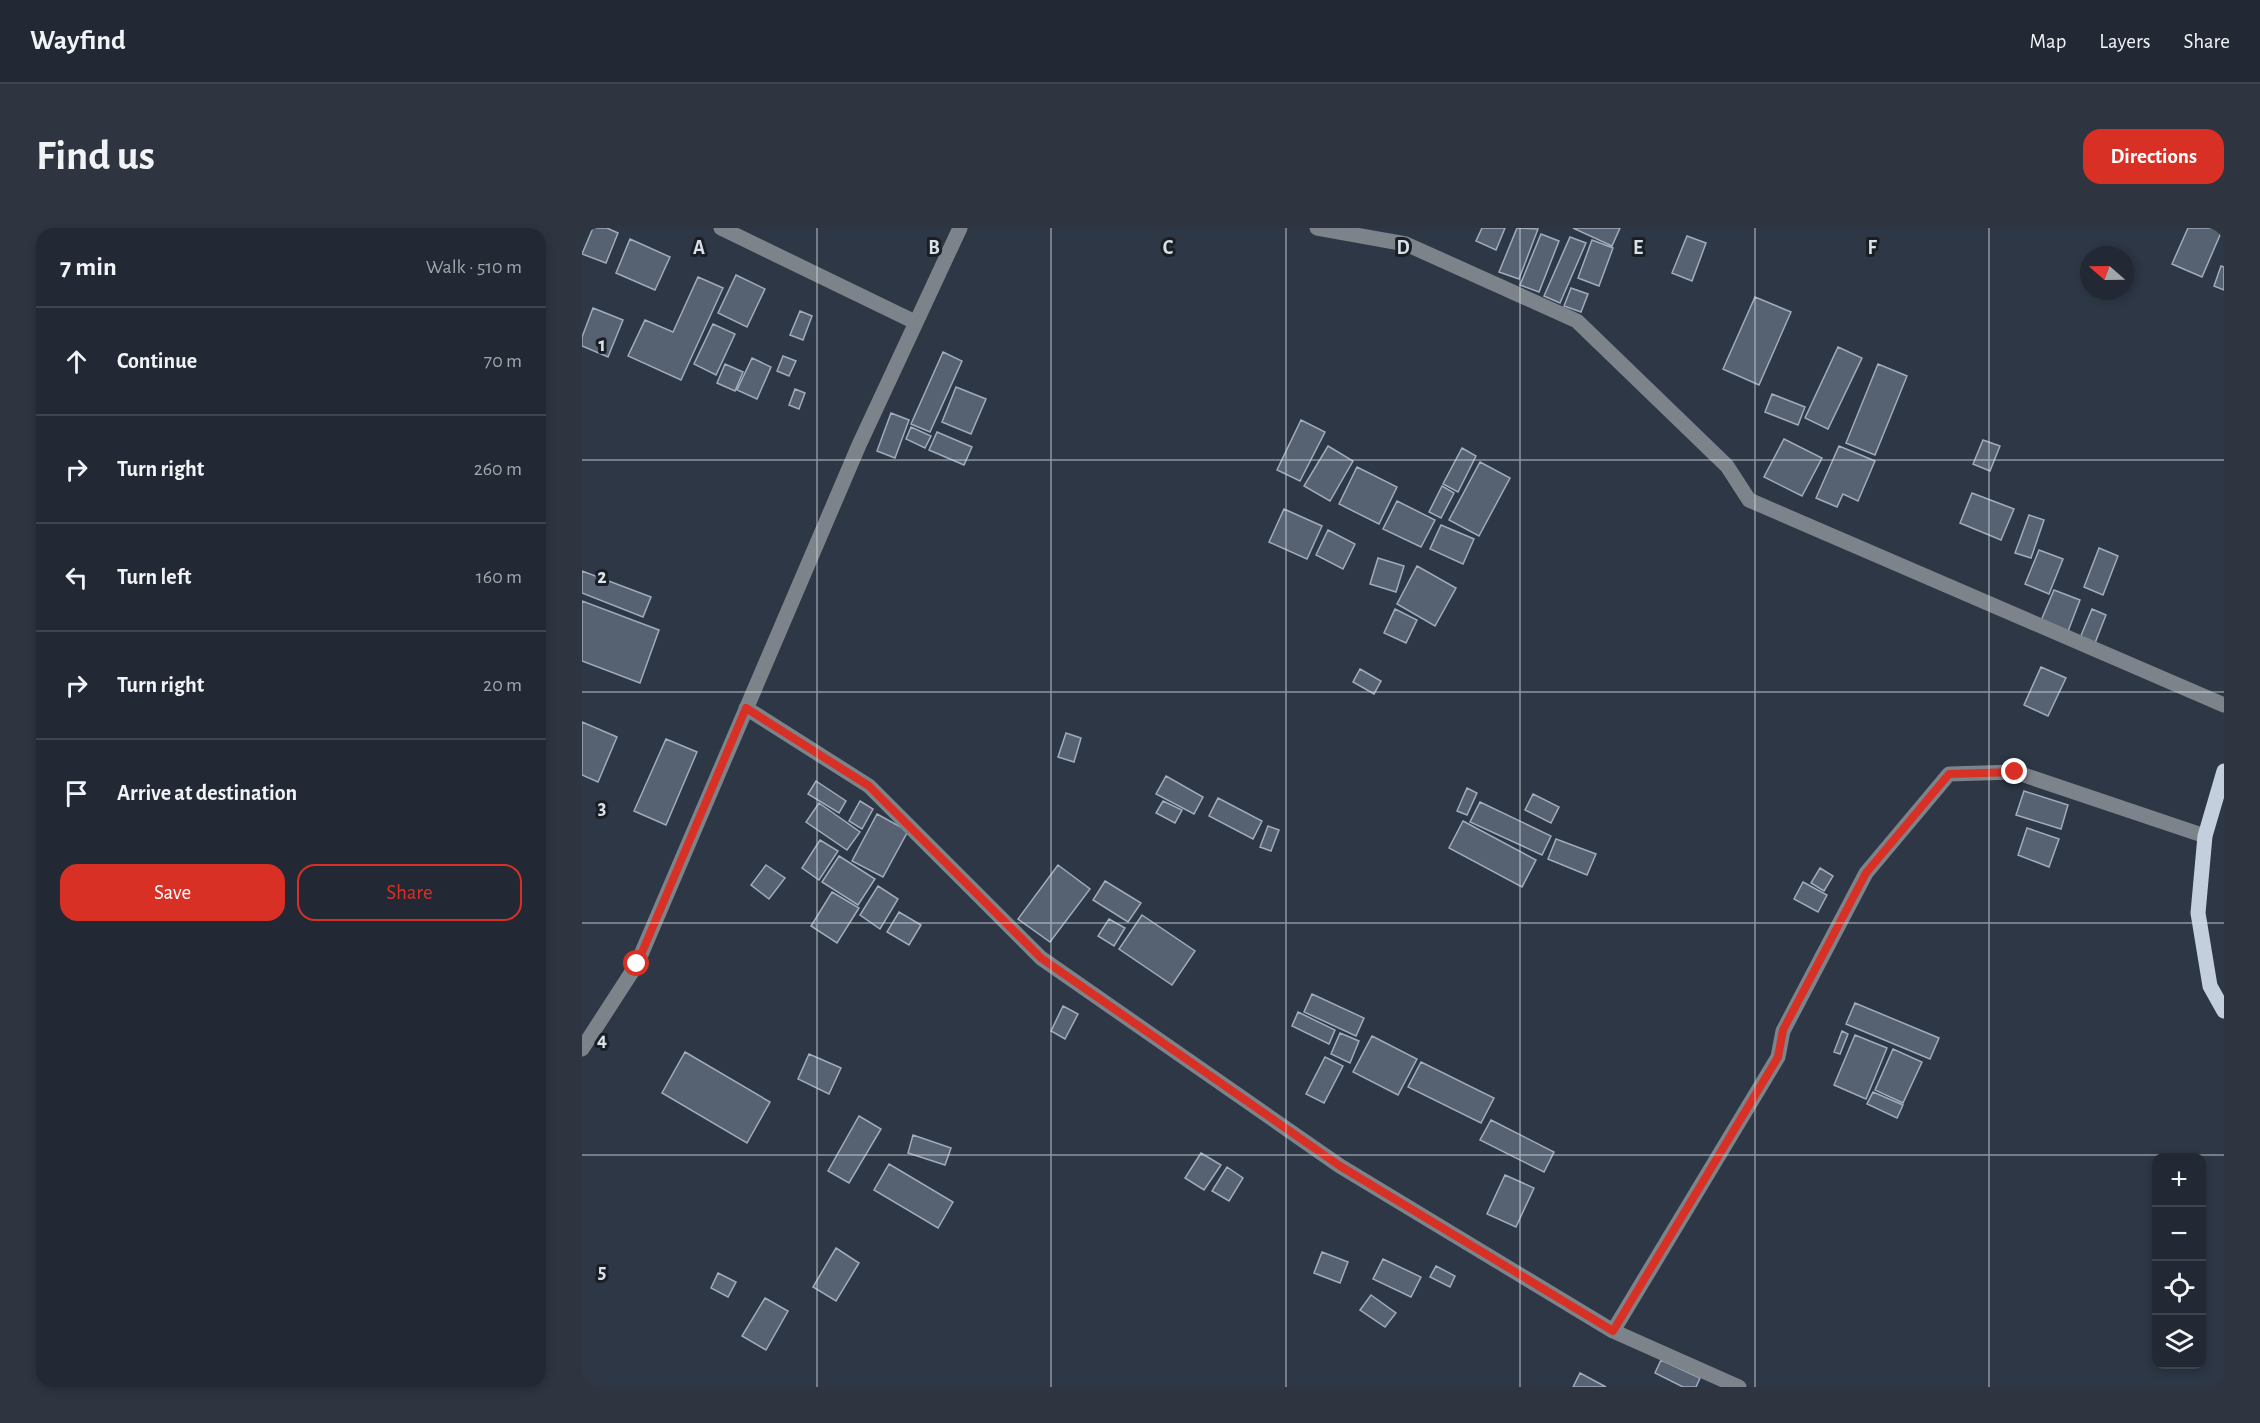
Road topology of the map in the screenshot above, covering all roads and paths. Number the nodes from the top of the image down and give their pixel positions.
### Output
1 (721, 228) edge
2 (960, 228) edge
3 (1317, 228) edge
4 (915, 322) junction
5 (2224, 705) edge
6 (746, 708) junction
7 (2224, 771) edge
8 (2205, 836) junction
9 (2224, 1011) edge
10 (582, 1049) edge
11 (1613, 1331) junction
12 (1739, 1387) edge

1 - 4 street
2 - 4 street
3 - 5 street
4 - 6 street
6 - 10 street
6 - 11 street
7 - 8 main road
8 - 9 main road
8 - 11 street
11 - 12 street

